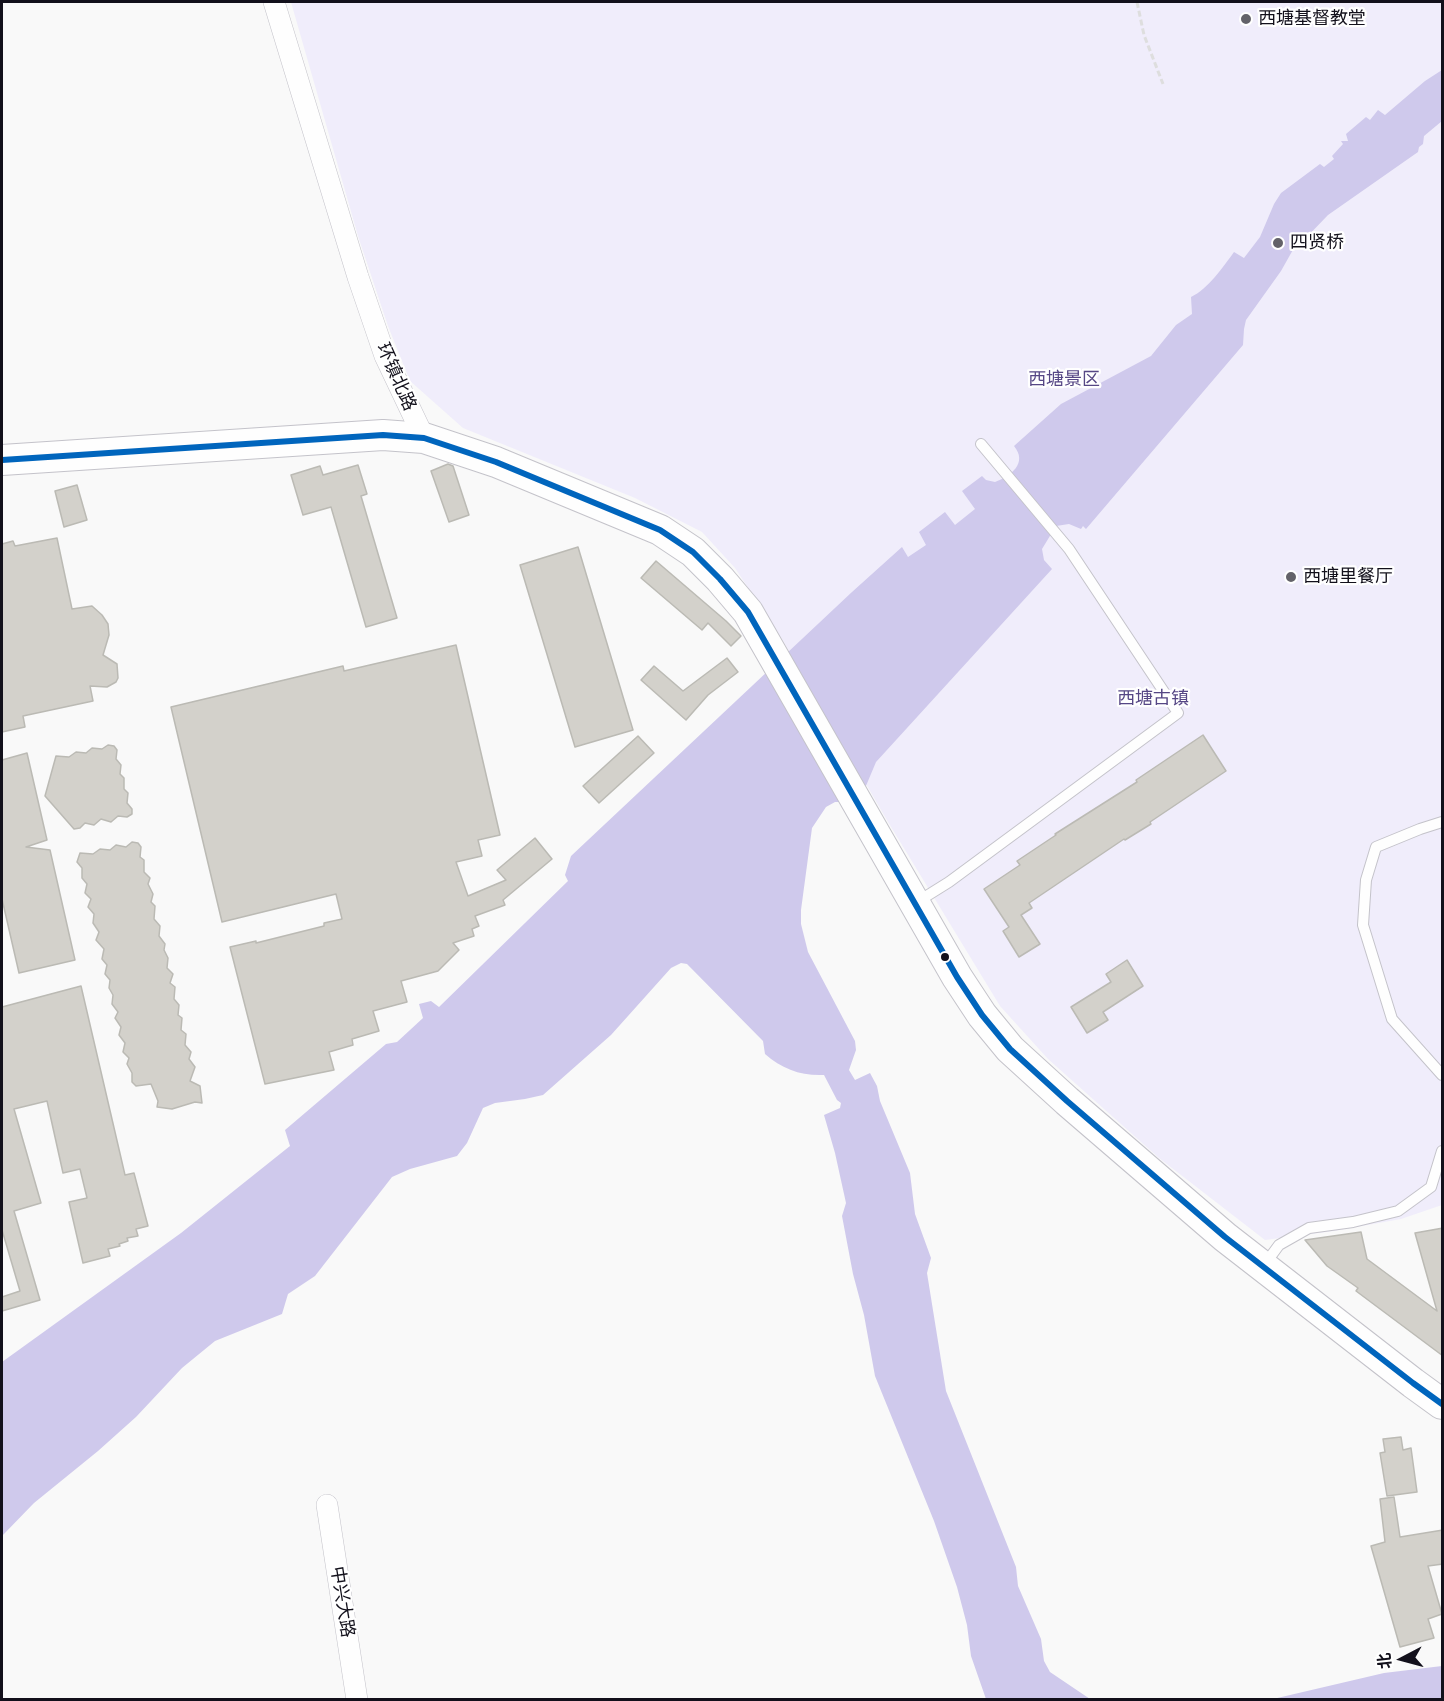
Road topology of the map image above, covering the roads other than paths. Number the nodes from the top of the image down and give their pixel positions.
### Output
1 (274, 2) edge
2 (424, 438) junction
3 (981, 444) dead end
4 (2, 460) edge
5 (1443, 822) edge
6 (915, 904) junction
7 (1443, 1076) edge
8 (1443, 1151) edge
9 (1263, 1267) junction
10 (1443, 1404) edge
11 (327, 1505) dead end
12 (357, 1700) edge

1 - 2 street, 环镇北路
2 - 4 street
2 - 6 street
3 - 6 lane
5 - 7 lane
6 - 9 street
8 - 9 lane
9 - 10 street
11 - 12 street, 中兴大路

